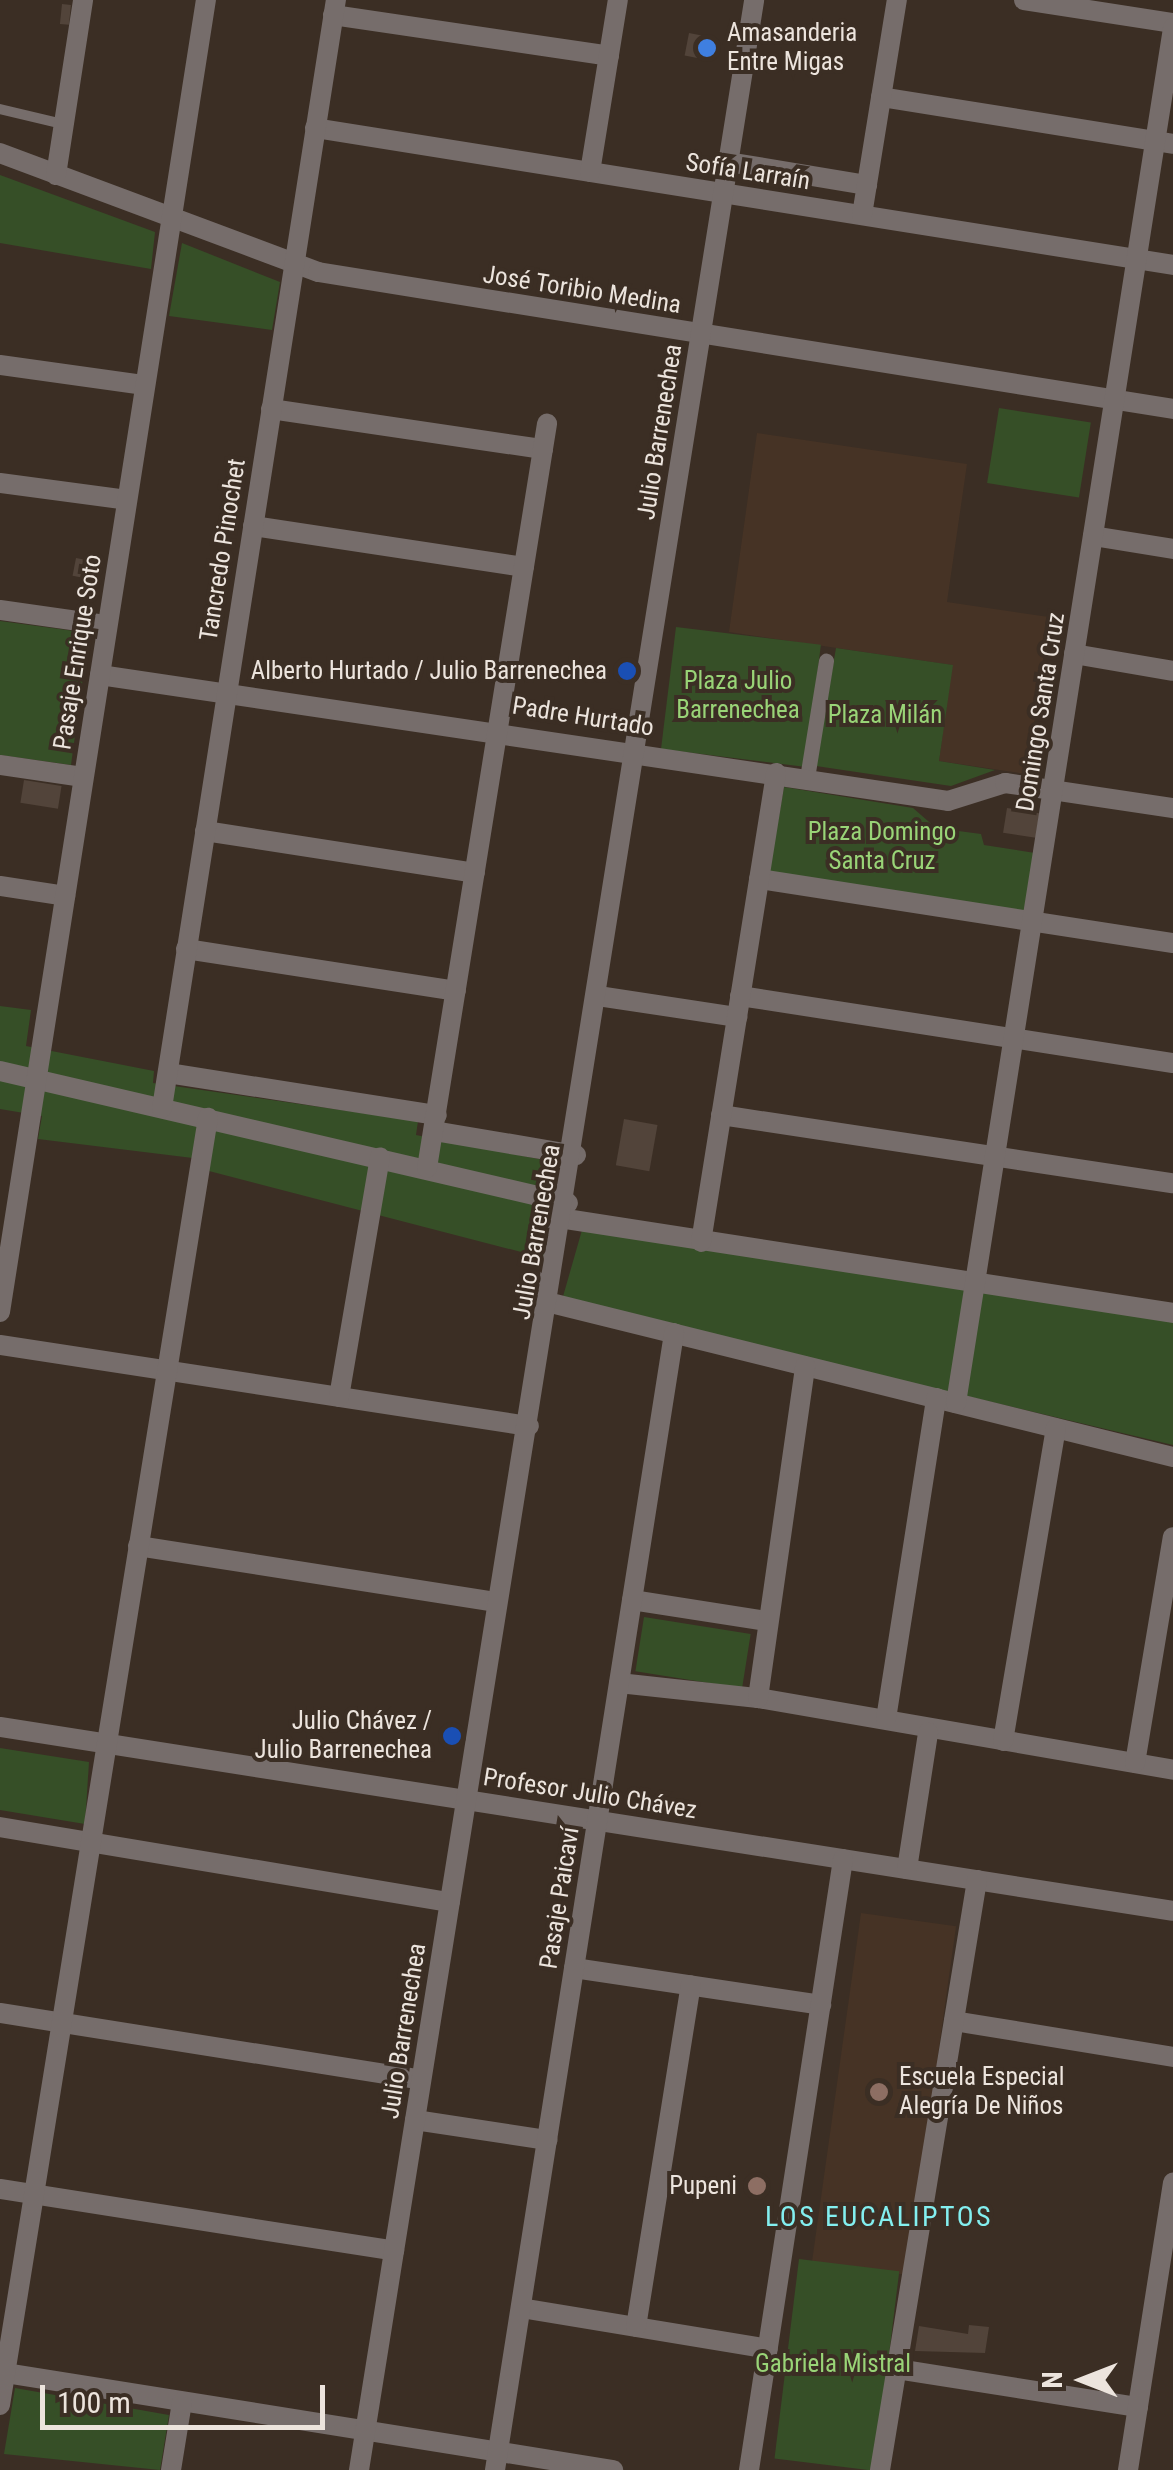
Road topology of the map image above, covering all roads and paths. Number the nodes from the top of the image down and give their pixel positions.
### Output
1 (83, 0) edge
2 (206, 0) edge
3 (618, 0) edge
4 (754, 0) edge
5 (897, 0) edge
6 (1024, 0) edge
7 (335, 7) edge
8 (1173, 26) edge
9 (609, 56) junction
10 (881, 97) junction
11 (0, 109) edge
12 (64, 124) junction
13 (315, 128) junction
14 (1164, 142) edge
15 (0, 153) edge
16 (728, 162) junction
17 (590, 172) junction
18 (56, 175) junction
19 (867, 184) junction
20 (723, 193) junction
21 (862, 215) junction
22 (171, 220) junction
23 (1136, 259) junction
24 (1173, 265) edge
25 (294, 266) junction
26 (700, 334) junction
27 (0, 365) edge
28 (145, 385) junction
29 (1115, 400) junction
30 (271, 409) junction
31 (1173, 409) edge
32 (547, 424) dead end
33 (543, 449) junction
34 (0, 483) edge
35 (127, 500) junction
36 (252, 526) junction
37 (1093, 536) junction
38 (1173, 549) edge
39 (524, 567) junction
40 (0, 610) edge
41 (108, 625) junction
42 (1074, 654) junction
43 (826, 661) dead end
44 (1173, 671) edge
45 (100, 675) junction
46 (226, 695) junction
47 (498, 728) junction
48 (636, 750) junction
49 (0, 765) edge
50 (776, 773) junction
51 (84, 777) junction
52 (807, 778) junction
53 (1054, 791) junction
54 (1173, 808) edge
55 (205, 830) junction
56 (475, 873) junction
57 (759, 878) junction
58 (0, 886) edge
59 (65, 896) junction
60 (1032, 921) junction
61 (1173, 943) edge
62 (186, 949) junction
63 (456, 991) junction
64 (598, 996) junction
65 (738, 1006) junction
66 (1014, 1038) junction
67 (1173, 1063) edge
68 (0, 1071) edge
69 (168, 1073) junction
70 (36, 1080) junction
71 (162, 1108) junction
72 (721, 1115) junction
73 (208, 1118) junction
74 (436, 1123) junction
75 (576, 1155) junction
76 (995, 1156) junction
77 (380, 1157) junction
78 (428, 1168) junction
79 (1173, 1183) edge
80 (567, 1211) junction
81 (701, 1242) junction
82 (975, 1283) junction
83 (551, 1302) junction
84 (0, 1312) edge
85 (1173, 1313) edge
86 (674, 1333) junction
87 (0, 1346) edge
88 (806, 1366) junction
89 (167, 1371) junction
90 (339, 1397) junction
91 (946, 1400) junction
92 (529, 1426) junction
93 (1056, 1428) junction
94 (1173, 1457) edge
95 (1173, 1537) edge
96 (138, 1546) junction
97 (632, 1600) junction
98 (497, 1602) junction
99 (766, 1621) junction
100 (1163, 1652) edge
101 (619, 1683) junction
102 (758, 1698) junction
103 (886, 1719) junction
104 (0, 1727) edge
105 (928, 1733) junction
106 (1003, 1742) junction
107 (106, 1744) junction
108 (1135, 1763) junction
109 (1173, 1770) edge
110 (466, 1800) junction
111 (597, 1821) junction
112 (0, 1827) edge
113 (90, 1842) junction
114 (843, 1859) junction
115 (906, 1869) junction
116 (977, 1880) junction
117 (450, 1902) junction
118 (1173, 1911) edge
119 (574, 1968) junction
120 (692, 1986) junction
121 (821, 2005) junction
122 (0, 2013) edge
123 (954, 2021) junction
124 (61, 2023) junction
125 (1173, 2057) edge
126 (421, 2080) junction
127 (414, 2120) junction
128 (547, 2140) junction
129 (1173, 2183) edge
130 (0, 2189) edge
131 (34, 2194) junction
132 (1169, 2236) edge
133 (394, 2251) junction
134 (521, 2308) junction
135 (636, 2327) junction
136 (768, 2349) junction
137 (897, 2369) junction
138 (3, 2373) edge
139 (182, 2402) junction
140 (0, 2406) edge
141 (1138, 2406) junction
142 (365, 2432) junction
143 (497, 2461) edge
144 (171, 2470) edge
145 (359, 2470) edge
146 (613, 2470) edge
147 (749, 2470) edge
148 (880, 2470) edge
149 (1128, 2470) edge

1 - 12 street
2 - 22 street, Pasaje Enrique Soto
3 - 9 street
4 - 16 street, Julio Barrenechea
5 - 10 street
6 - 8 street
7 - 9 street
7 - 13 street, Tancredo Pinochet
8 - 14 street, Domingo Santa Cruz
9 - 17 street
10 - 14 street
10 - 19 street
11 - 12 lane
12 - 18 street
13 - 17 street, Sofía Larraín
13 - 25 street, Tancredo Pinochet
14 - 23 street, Domingo Santa Cruz
15 - 18 street, José Toribio Medina
16 - 19 street, Sofía Larraín
16 - 20 street, Julio Barrenechea
17 - 20 street, Sofía Larraín
18 - 22 street, José Toribio Medina
19 - 21 street
20 - 21 street, Sofía Larraín
20 - 26 street, Julio Barrenechea
21 - 23 street, Sofía Larraín
22 - 25 street, José Toribio Medina
22 - 28 street, Pasaje Enrique Soto
23 - 24 street, Sofía Larraín
23 - 29 street, Domingo Santa Cruz
25 - 26 street, José Toribio Medina
25 - 30 street, Tancredo Pinochet
26 - 29 street, José Toribio Medina
26 - 48 street, Julio Barrenechea
27 - 28 street
28 - 35 street, Pasaje Enrique Soto
29 - 31 street, José Toribio Medina
29 - 37 street, Domingo Santa Cruz
30 - 33 street
30 - 36 street, Tancredo Pinochet
32 - 33 street
33 - 39 street
34 - 35 street
35 - 41 street, Pasaje Enrique Soto
36 - 39 street
36 - 46 street, Tancredo Pinochet
37 - 38 street
37 - 42 street, Domingo Santa Cruz
39 - 47 street
40 - 41 street
41 - 45 street, Pasaje Enrique Soto
42 - 44 street
42 - 53 street, Domingo Santa Cruz
43 - 52 street
45 - 46 street, Padre Hurtado
45 - 51 street, Pasaje Enrique Soto
46 - 47 street, Padre Hurtado
46 - 55 street, Tancredo Pinochet
47 - 48 street, Padre Hurtado
47 - 56 street
48 - 50 street, Padre Hurtado
48 - 64 street, Julio Barrenechea
49 - 51 street
50 - 52 street, Padre Hurtado
50 - 57 street
51 - 59 street, Pasaje Enrique Soto
52 - 53 street, Padre Hurtado
53 - 54 street, Padre Hurtado
53 - 60 street, Domingo Santa Cruz
55 - 56 street
55 - 62 street, Tancredo Pinochet
56 - 63 street
57 - 60 street
57 - 65 street
58 - 59 street
59 - 70 street, Pasaje Enrique Soto
60 - 61 street
60 - 66 street, Domingo Santa Cruz
62 - 63 street
62 - 69 street, Tancredo Pinochet
63 - 74 street
64 - 65 street
64 - 75 street, Julio Barrenechea
65 - 66 street
65 - 72 street
66 - 67 street
66 - 76 street, Domingo Santa Cruz
68 - 70 street
69 - 71 street, Tancredo Pinochet
69 - 74 street
70 - 71 street
70 - 84 street, Pasaje Enrique Soto
71 - 73 street
72 - 76 street
72 - 81 street
73 - 77 street
73 - 89 street
74 - 75 street
74 - 78 street
75 - 80 street, Julio Barrenechea
76 - 79 street
76 - 82 street, Domingo Santa Cruz
77 - 78 street
77 - 90 street
78 - 80 street
80 - 81 street
80 - 83 street, Julio Barrenechea
81 - 82 street
82 - 85 street
82 - 91 street, Domingo Santa Cruz
83 - 86 street
83 - 92 street, Julio Barrenechea
86 - 88 street
86 - 97 street, Pasaje Paicaví
87 - 89 street
88 - 91 street
88 - 99 street
89 - 90 street
89 - 96 street
90 - 92 street
91 - 93 street
91 - 103 street, Domingo Santa Cruz
92 - 98 street, Julio Barrenechea
93 - 94 street
93 - 106 street
95 - 100 street
96 - 98 street
96 - 107 street
97 - 99 street
97 - 101 street, Pasaje Paicaví
98 - 110 street, Julio Barrenechea
99 - 102 street
100 - 108 street
101 - 102 street
101 - 111 street, Pasaje Paicaví
102 - 103 street
103 - 105 street
104 - 107 street, Profesor Julio Chávez
105 - 106 street
105 - 115 street
106 - 108 street
107 - 110 street, Profesor Julio Chávez
107 - 113 street
108 - 109 street
110 - 111 street, Profesor Julio Chávez
110 - 117 street, Julio Barrenechea
111 - 114 street, Profesor Julio Chávez
111 - 119 street, Pasaje Paicaví
112 - 113 street
113 - 117 street
113 - 124 street
114 - 115 street, Profesor Julio Chávez
114 - 121 street
115 - 116 street, Profesor Julio Chávez
116 - 118 street, Profesor Julio Chávez
116 - 123 street
117 - 126 street, Julio Barrenechea
119 - 120 street
119 - 128 street, Pasaje Paicaví
120 - 121 street
120 - 135 street
121 - 136 street
122 - 124 street
123 - 125 street
123 - 137 street
124 - 126 street
124 - 131 street
126 - 127 street, Julio Barrenechea
127 - 128 street
127 - 133 street, Julio Barrenechea
128 - 134 street, Pasaje Paicaví
129 - 132 street
130 - 131 street
131 - 133 street
131 - 138 street
132 - 141 street
133 - 142 street, Julio Barrenechea
134 - 135 street
134 - 143 street, Pasaje Paicaví
135 - 136 street
136 - 147 street
137 - 141 street
137 - 148 street
138 - 139 street
138 - 140 street
139 - 142 street
139 - 144 street
141 - 149 street
142 - 143 street
142 - 145 street, Julio Barrenechea
143 - 146 street

